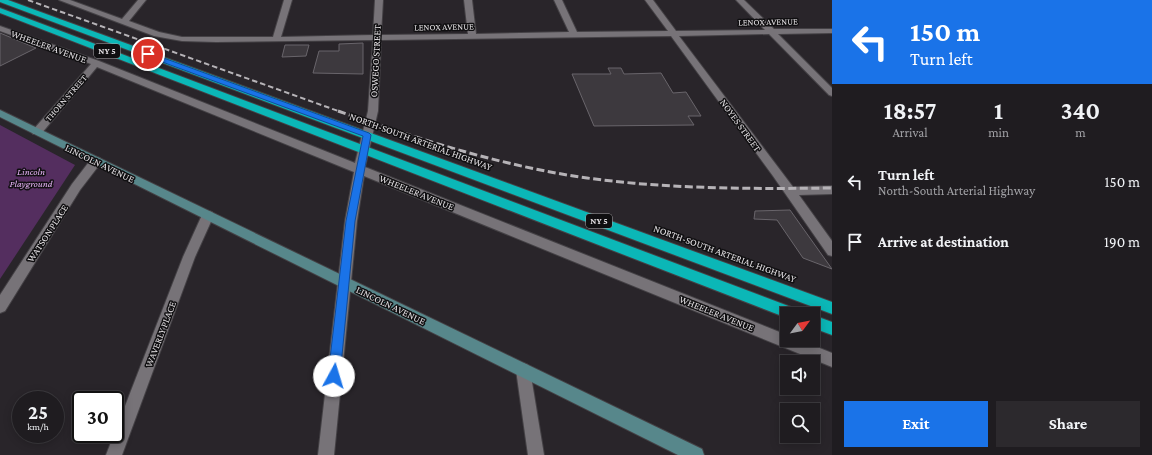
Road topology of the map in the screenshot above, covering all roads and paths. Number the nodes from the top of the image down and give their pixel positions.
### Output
1 (1, 0) edge
2 (63, 0) edge
3 (142, 0) edge
4 (288, 0) edge
5 (379, 0) edge
6 (468, 0) edge
7 (558, 0) edge
8 (649, 0) edge
9 (740, 0) edge
10 (0, 10) edge
11 (124, 22) junction
12 (0, 28) edge
13 (832, 31) edge
14 (771, 32) junction
15 (574, 34) junction
16 (674, 34) junction
17 (472, 36) junction
18 (377, 38) junction
19 (276, 39) junction
20 (96, 64) junction
21 (832, 93) edge
22 (0, 113) edge
23 (36, 132) junction
24 (367, 135) junction
25 (364, 150) junction
26 (96, 160) junction
27 (360, 169) junction
28 (832, 190) edge
29 (789, 191) junction
30 (208, 215) junction
31 (832, 251) edge
32 (344, 282) junction
33 (0, 307) edge
34 (832, 308) edge
35 (780, 309) edge
36 (820, 324) edge
37 (832, 329) edge
38 (832, 360) edge
39 (523, 370) junction
40 (114, 455) edge
41 (326, 455) edge
42 (536, 455) edge
43 (696, 455) edge

1 - 24 highway, NORTH-SOUTH ARTERIAL HIGHWAY / NY 5
2 - 11 street, LENOX AVENUE
3 - 11 street
4 - 19 street
5 - 18 street, OSWEGO STREET
6 - 17 street
7 - 15 street
8 - 16 street, NOYES STREET
9 - 14 street
10 - 25 highway, NY 5
11 - 19 street, LENOX AVENUE
12 - 20 street, WHEELER AVENUE
13 - 14 street, LENOX AVENUE
14 - 16 street, LENOX AVENUE
14 - 21 street
15 - 16 street, LENOX AVENUE
15 - 17 street, LENOX AVENUE
16 - 29 street, NOYES STREET
17 - 18 street, LENOX AVENUE
18 - 19 street, LENOX AVENUE
18 - 24 street, OSWEGO STREET
20 - 23 street, THORN STREET
20 - 27 street, WHEELER AVENUE
22 - 23 street, LINCOLN AVENUE
23 - 26 street, LINCOLN AVENUE
24 - 25 street, OSWEGO STREET
24 - 34 highway, NORTH-SOUTH ARTERIAL HIGHWAY / NY 5
25 - 27 street, OSWEGO STREET
25 - 35 highway, NY 5
26 - 30 street, LINCOLN AVENUE
26 - 33 street, WATSON PLACE
27 - 32 street, OSWEGO STREET
27 - 38 street, WHEELER AVENUE
28 - 29 street
29 - 31 street, NOYES STREET
30 - 32 street, LINCOLN AVENUE
30 - 40 street, WAVERLY PLACE
32 - 39 street, LINCOLN AVENUE
32 - 41 street, OSWEGO STREET
36 - 37 highway
39 - 42 street
39 - 43 street, LINCOLN AVENUE

